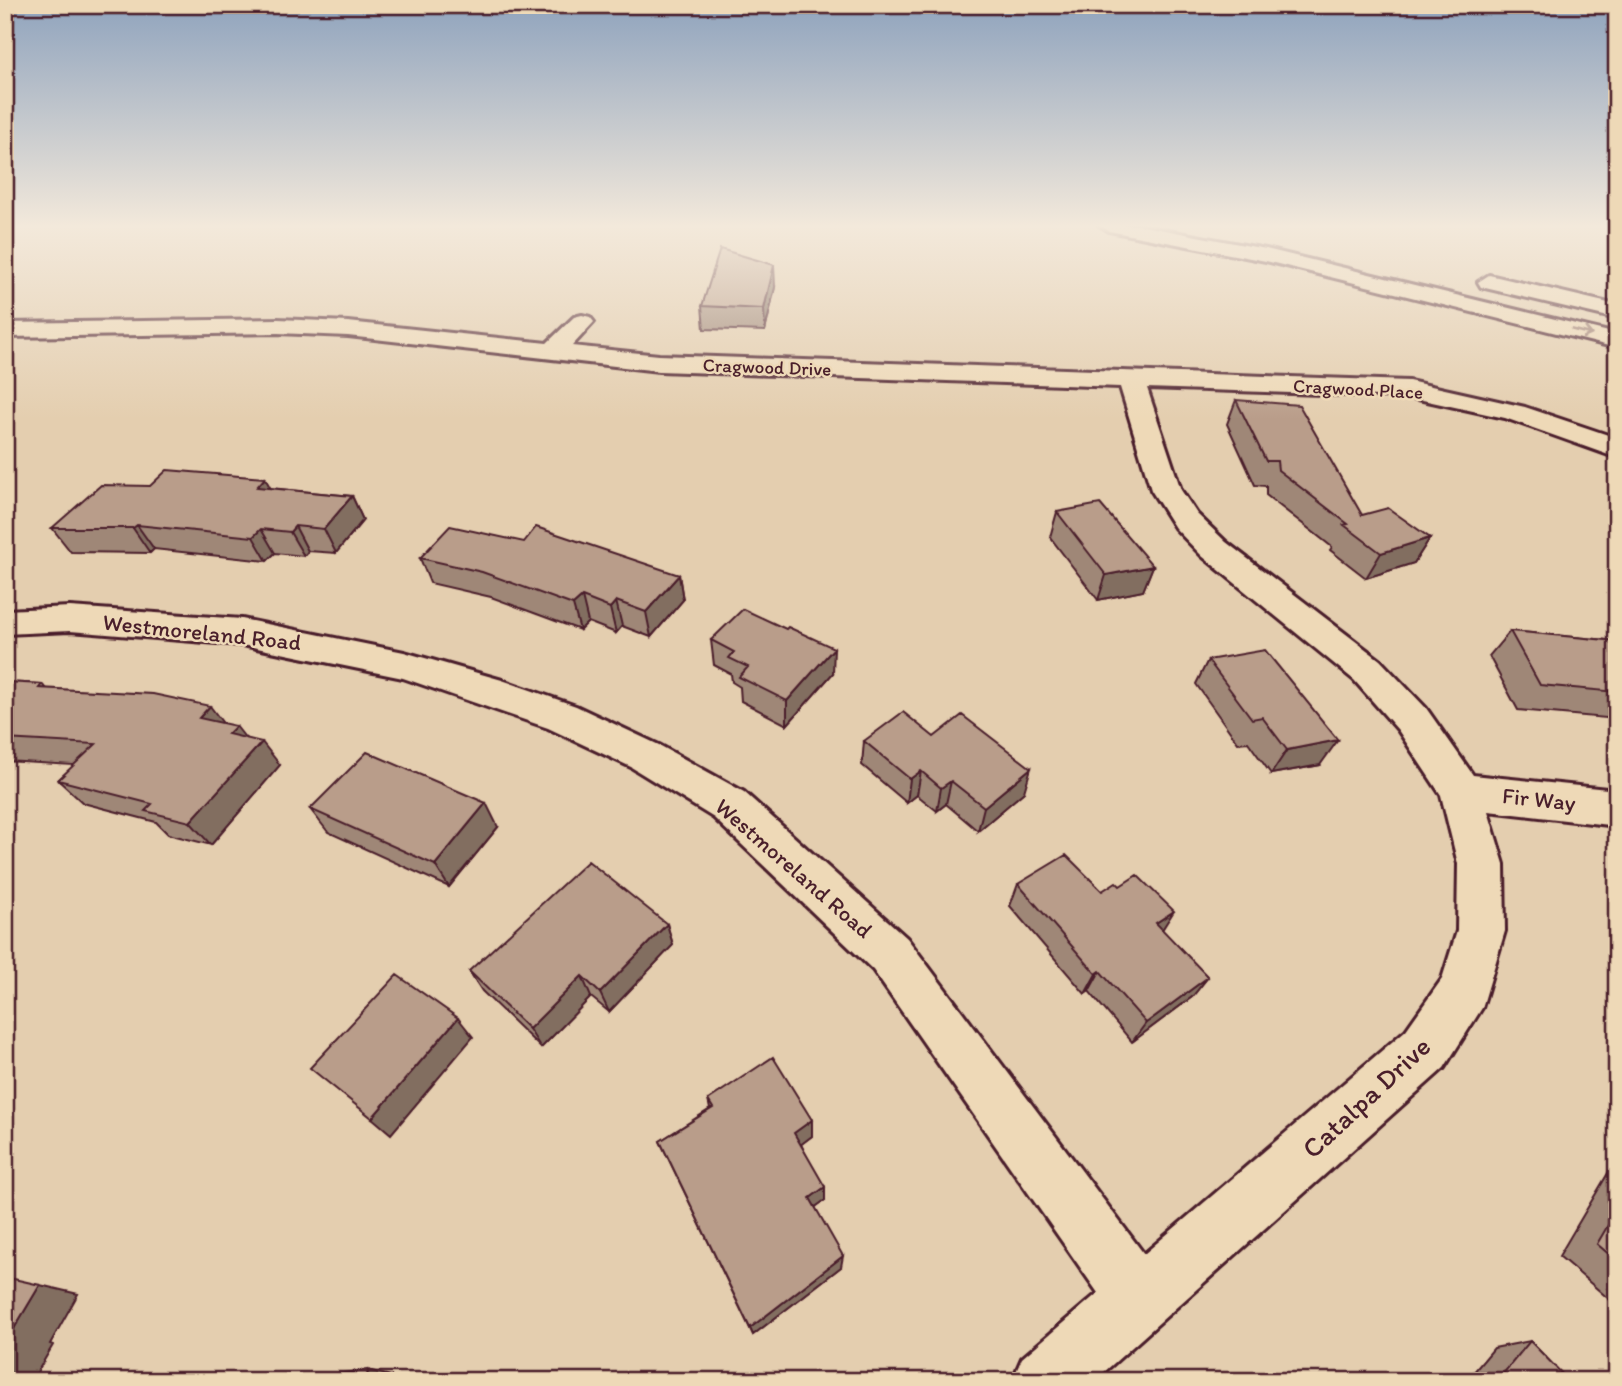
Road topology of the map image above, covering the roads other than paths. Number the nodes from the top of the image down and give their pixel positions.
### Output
1 (1407, 290) edge
2 (1521, 290) edge
3 (216, 303) dead end
4 (1617, 312) edge
5 (582, 322) dead end
6 (195, 327) junction
7 (5, 330) edge
8 (1617, 341) edge
9 (979, 348) dead end
10 (552, 353) junction
11 (982, 376) junction
12 (1132, 382) junction
13 (1617, 449) edge
14 (5, 622) edge
15 (1461, 791) junction
16 (1617, 808) edge
17 (1139, 1298) junction
18 (1045, 1381) edge

1 -> 8 street
2 - 4 street
3 - 6 street
5 - 10 street
6 - 7 street, Cragwood Drive
6 - 10 street, Cragwood Drive
9 - 11 street
10 - 11 street, Cragwood Drive
11 - 12 street, Cragwood Drive
12 - 13 street, Cragwood Place
12 - 15 street, Catalpa Drive
14 - 17 street, Westmoreland Road
15 - 16 street, Fir Way
15 - 17 street, Catalpa Drive
17 - 18 street, Catalpa Drive

